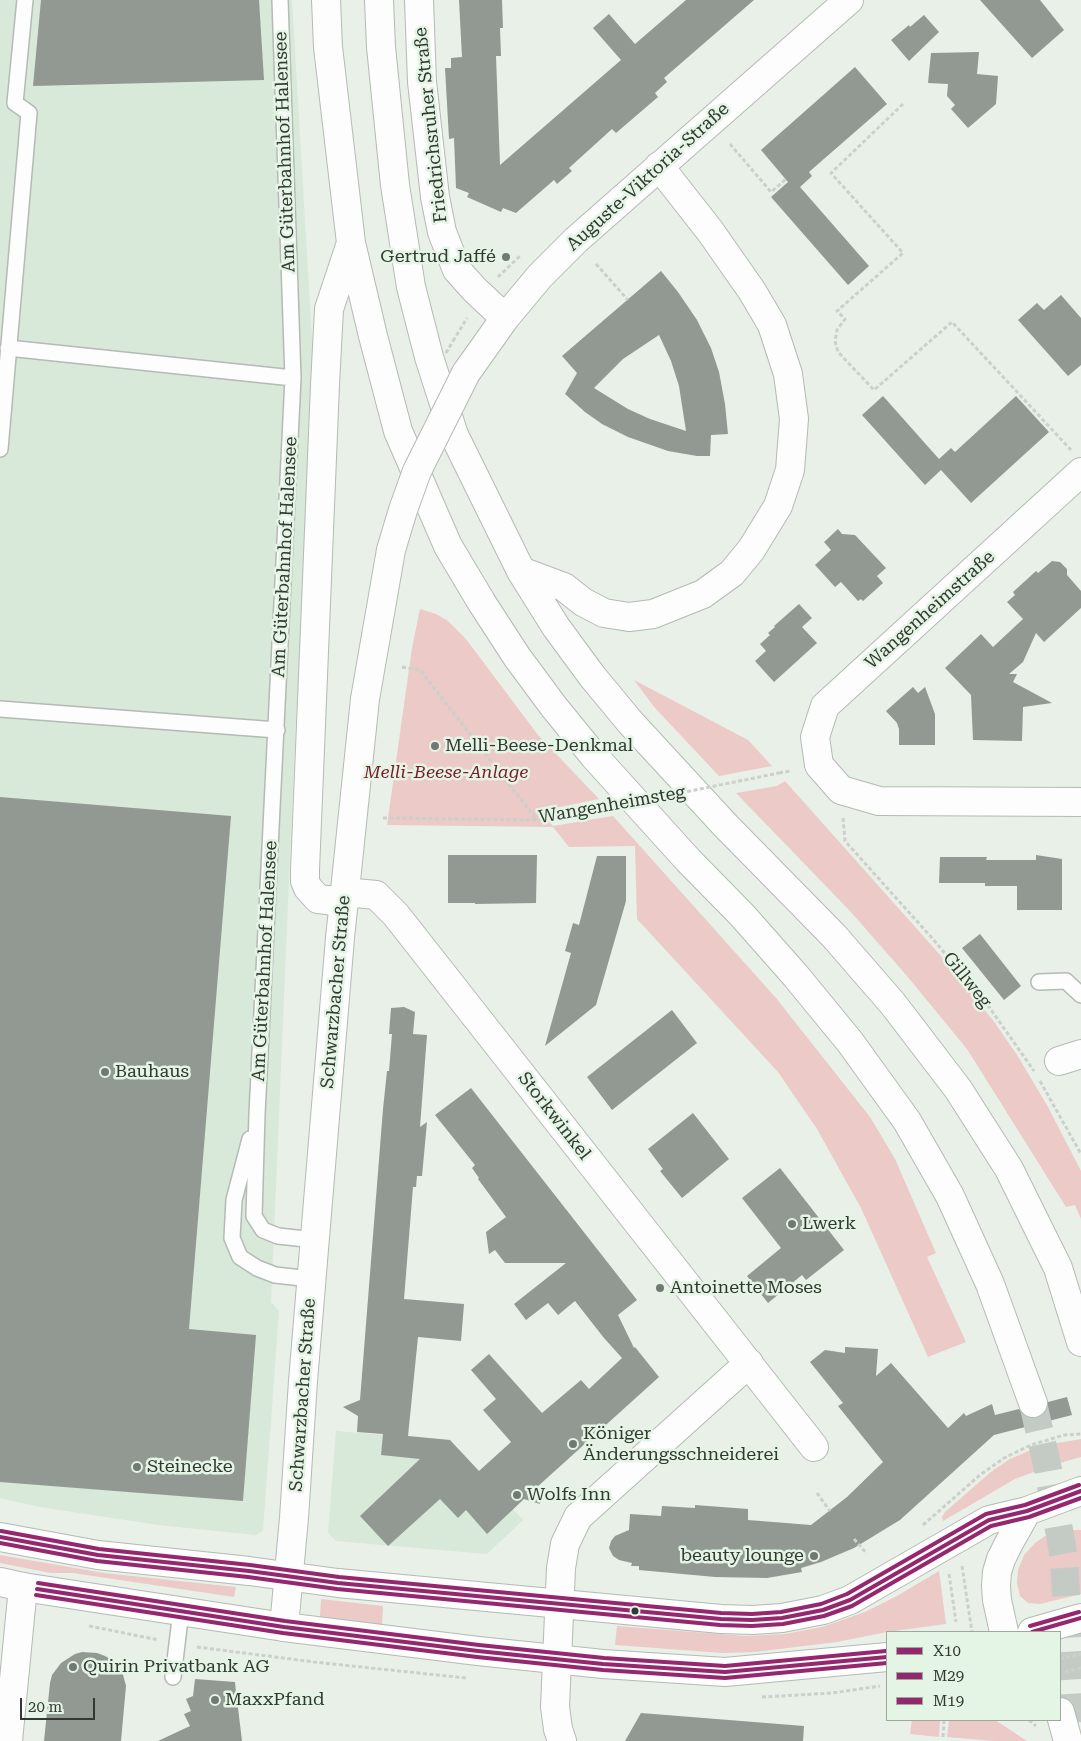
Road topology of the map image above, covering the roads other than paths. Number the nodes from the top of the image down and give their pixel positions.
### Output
1 (25, 0) edge
2 (280, 0) edge
3 (326, 0) edge
4 (379, 0) edge
5 (419, 0) edge
6 (850, 0) edge
7 (659, 166) junction
8 (351, 243) junction
9 (505, 318) junction
10 (8, 348) junction
11 (466, 374) joint
12 (293, 378) junction
13 (0, 449) edge
14 (1077, 462) edge
15 (521, 571) junction
16 (0, 709) edge
17 (277, 730) junction
18 (1081, 802) edge
19 (344, 897) junction
20 (1039, 982) dead end
21 (1081, 995) edge
22 (257, 1114) junction
23 (315, 1240) junction
24 (311, 1279) junction
25 (1081, 1342) edge
26 (750, 1364) junction
27 (1033, 1403) tunnel mouth
28 (814, 1447) dead end
29 (1077, 1494) edge
30 (1027, 1510) junction
31 (0, 1537) edge
32 (289, 1577) junction
33 (12, 1584) edge
34 (560, 1604) junction
35 (181, 1611) junction
36 (1081, 1618) edge
37 (284, 1627) junction
38 (1004, 1631) edge
39 (1036, 1631) edge
40 (886, 1657) edge
41 (557, 1660) junction
42 (173, 1677) dead end
43 (1061, 1716) edge
44 (8, 1741) edge
45 (562, 1741) edge
46 (1068, 1741) edge

1 - 10 lane
2 - 12 lane, Am Güterbahnhof Halensee
3 - 8 main road
4 - 15 main road
5 - 9 main road, Friedrichsruher Straße
6 - 7 main road, Auguste-Viktoria-Straße
7 - 9 main road, Auguste-Viktoria-Straße
7 - 15 main road
8 - 19 main road, Storkwinkel
8 - 27 main road
9 - 11 main road, Auguste-Viktoria-Straße
10 - 12 lane
10 - 13 lane
11 - 19 main road, Schwarzbacher Straße, bridge
12 - 17 lane, Am Güterbahnhof Halensee
14 - 18 main road, Wangenheimstraße
15 - 25 main road
16 - 17 lane
17 - 22 lane, Am Güterbahnhof Halensee
19 - 23 main road, Schwarzbacher Straße
19 - 26 main road, Storkwinkel
20 - 21 lane
22 - 23 lane, Am Güterbahnhof Halensee
22 - 24 lane, Am Güterbahnhof Halensee
23 - 24 main road, Schwarzbacher Straße
24 - 32 main road, Schwarzbacher Straße
26 - 28 main road, Storkwinkel
26 - 34 main road
29 - 30 main road
30 - 34 main road
30 - 38 main road
31 - 32 main road
32 - 34 main road
32 - 37 main road, Schwarzbacher Straße
33 - 35 main road
33 - 44 main road
34 - 41 main road
35 - 37 main road
35 - 42 lane
36 - 39 main road
37 - 41 main road
40 - 41 main road
41 - 45 main road
43 - 46 main road

